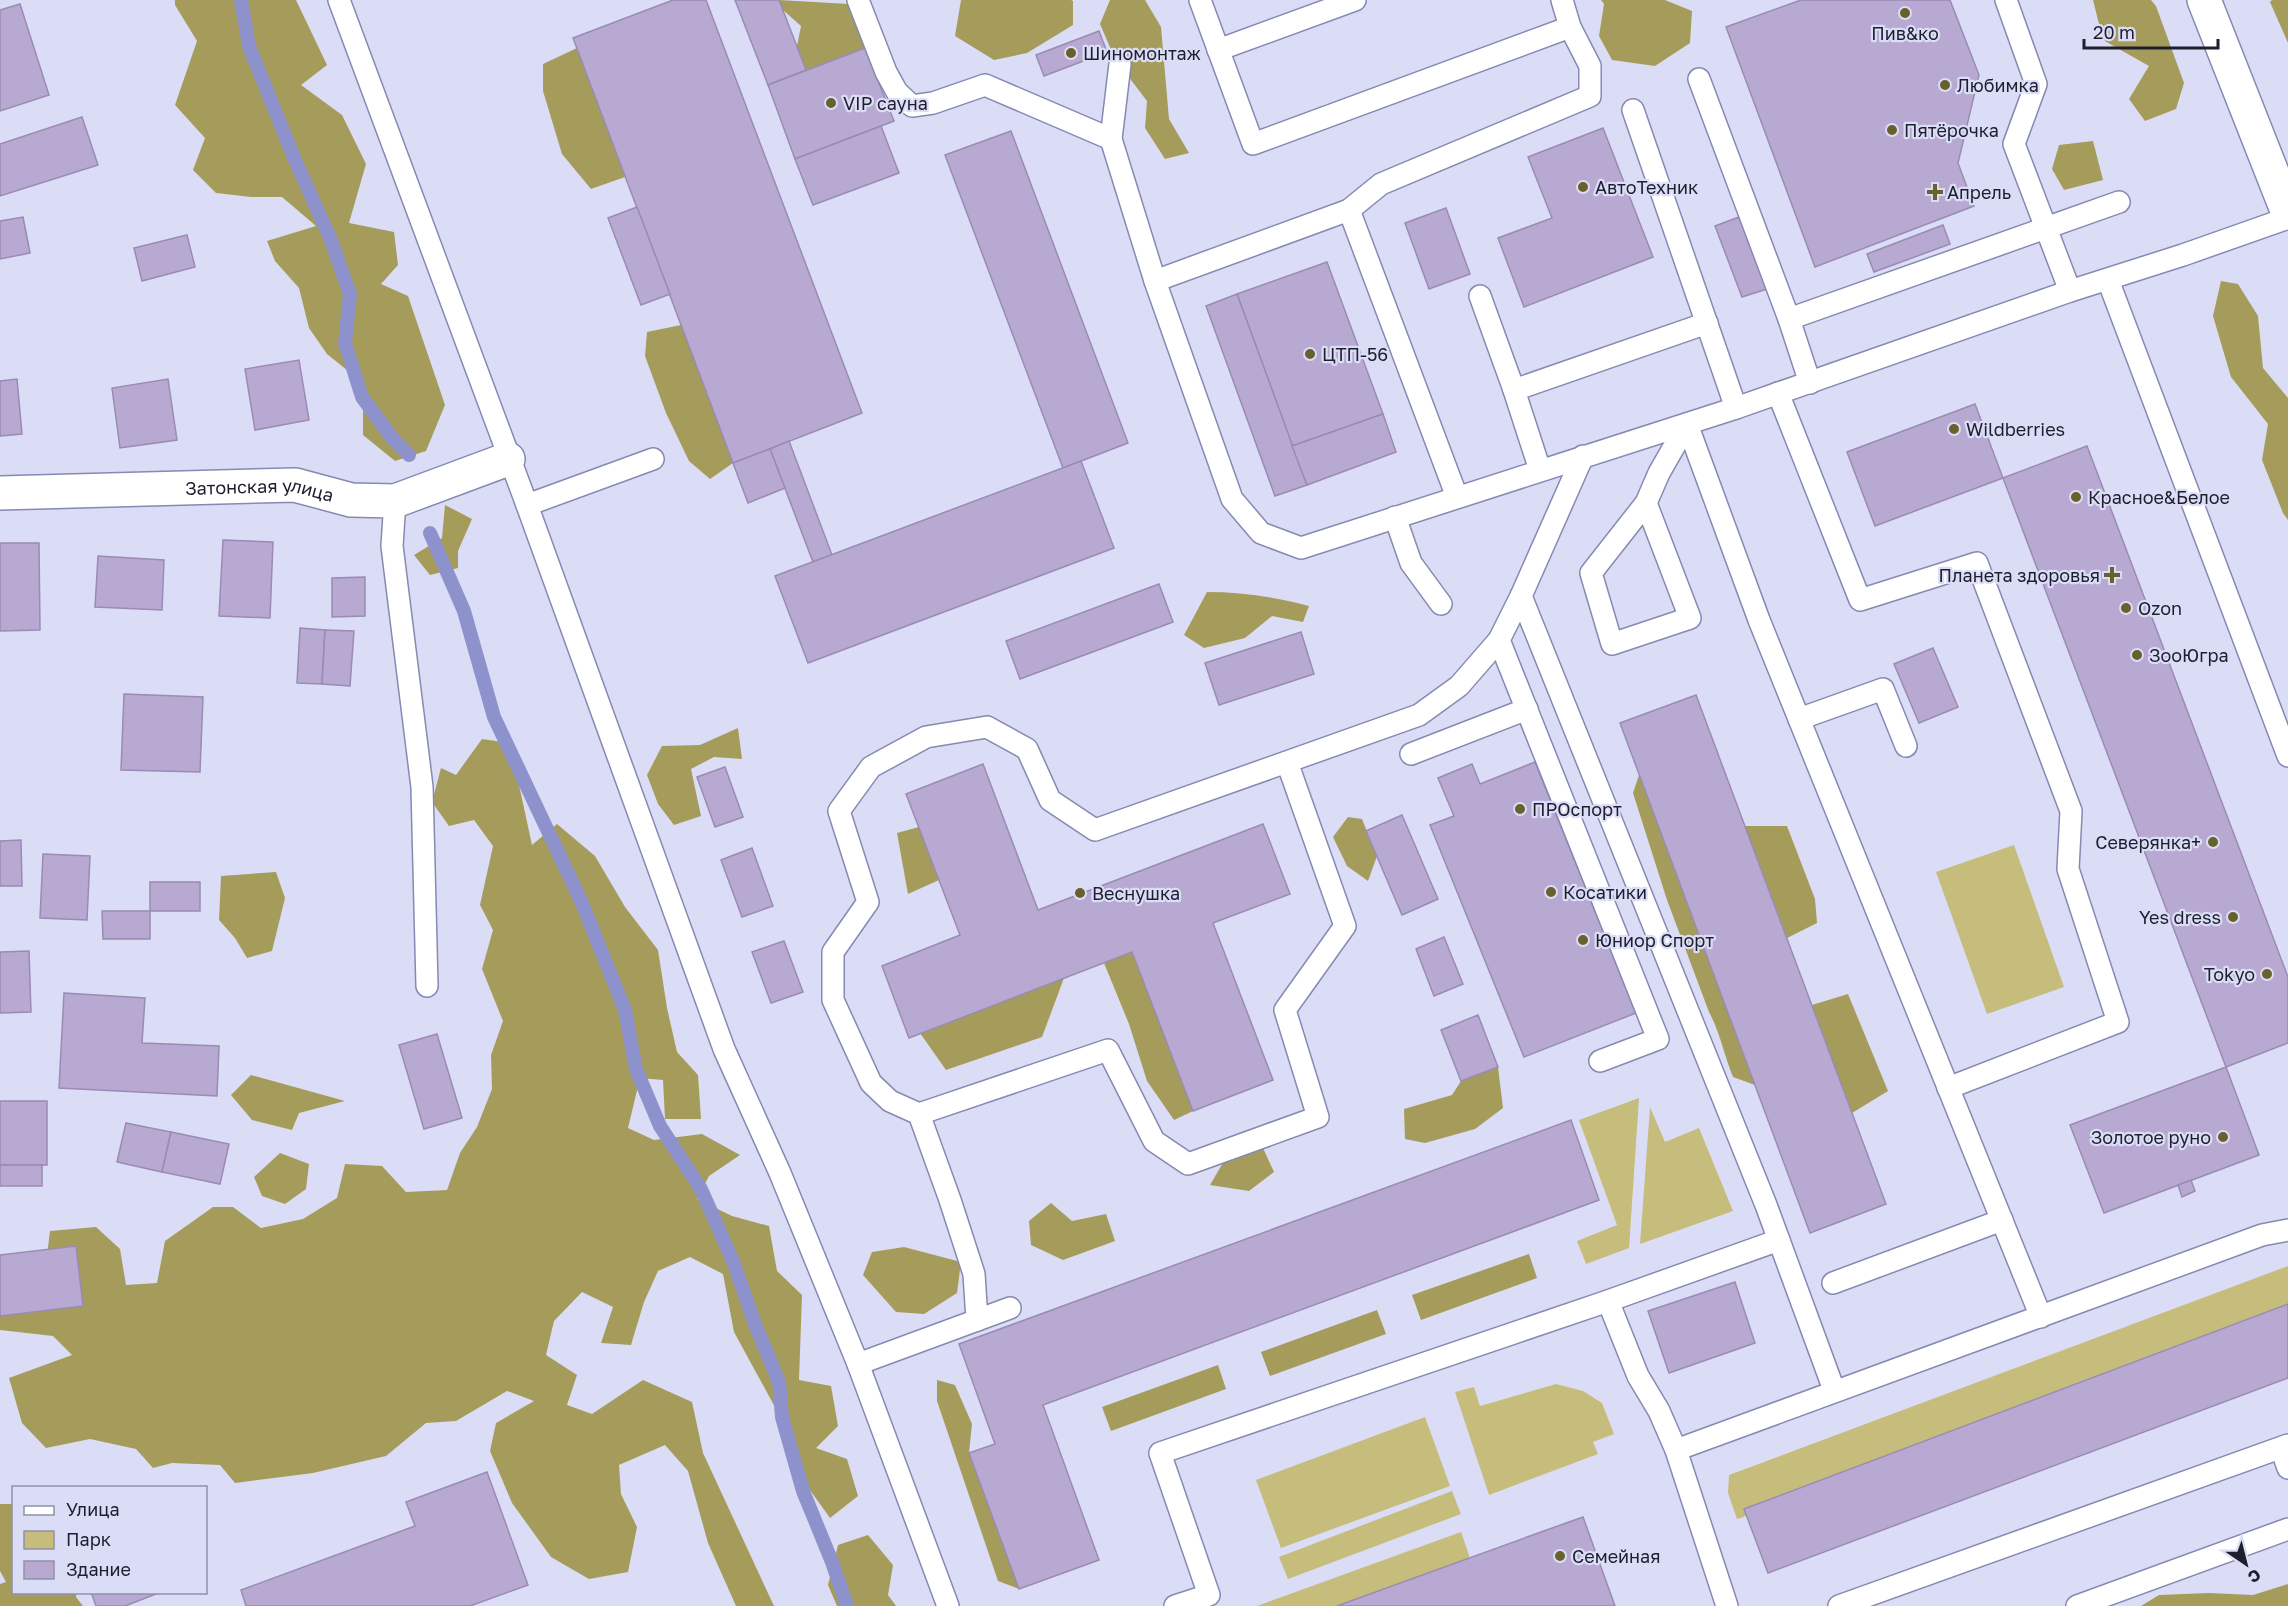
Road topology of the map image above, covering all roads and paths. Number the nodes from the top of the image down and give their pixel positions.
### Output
1 (339, 0) edge
2 (858, 0) edge
3 (1200, 0) edge
4 (1355, 0) edge
5 (1562, 0) edge
6 (2006, 0) edge
7 (2204, 0) edge
8 (1570, 27) junction
9 (1218, 50) junction
10 (1120, 64) dead end
11 (1700, 79) dead end
12 (1633, 110) dead end
13 (1111, 139) junction
14 (2119, 202) dead end
15 (1349, 210) junction
16 (2288, 213) edge
17 (2288, 218) edge
18 (2046, 227) junction
19 (1155, 280) junction
20 (2108, 280) junction
21 (2070, 291) junction
22 (1480, 296) dead end
23 (1789, 319) junction
24 (1707, 323) junction
25 (1810, 382) junction
26 (1514, 390) junction
27 (1778, 393) junction
28 (1736, 408) junction
29 (1687, 424) junction
30 (1583, 456) junction
31 (508, 459) junction
32 (653, 459) dead end
33 (1540, 470) junction
34 (0, 493) edge
35 (1457, 497) junction
36 (394, 501) junction
37 (1646, 503) junction
38 (527, 505) junction
39 (1395, 517) junction
40 (1521, 596) junction
41 (1441, 604) dead end
42 (1499, 640) junction
43 (1527, 709) junction
44 (1799, 719) junction
45 (1906, 746) dead end
46 (1411, 754) dead end
47 (2288, 756) edge
48 (1287, 762) junction
49 (427, 986) dead end
50 (1600, 1061) dead end
51 (1948, 1088) junction
52 (919, 1114) junction
53 (2002, 1220) junction
54 (2288, 1230) edge
55 (1779, 1240) junction
56 (1833, 1282) dead end
57 (1608, 1301) junction
58 (1010, 1308) dead end
59 (2041, 1317) junction
60 (977, 1320) junction
61 (858, 1364) junction
62 (1834, 1390) junction
63 (2284, 1447) edge
64 (1676, 1450) junction
65 (2288, 1468) edge
66 (2288, 1529) edge
67 (948, 1606) edge
68 (1175, 1606) edge
69 (1727, 1606) edge
70 (1839, 1606) edge
71 (2077, 1606) edge

1 - 31 lane
2 - 13 lane
3 - 9 lane
4 - 9 lane
5 - 8 lane
6 - 18 lane
7 - 16 street
8 - 9 lane
8 - 15 lane
10 - 13 lane
11 - 23 lane
12 - 24 lane
13 - 19 lane
14 - 18 lane
15 - 19 lane
15 - 35 lane
17 - 20 lane
18 - 21 lane
18 - 23 lane
19 - 39 lane
20 - 21 lane
20 - 47 lane
21 - 25 lane
22 - 26 lane
23 - 25 lane
24 - 26 lane
24 - 28 lane
25 - 27 lane
26 - 33 lane
27 - 28 lane
27 - 51 lane
28 - 29 lane
29 - 30 lane
29 - 37 lane
29 - 44 lane
30 - 33 lane
30 - 40 lane
31 - 36 street, Затонская улица
31 - 38 lane
32 - 38 lane
33 - 35 lane
34 - 36 street, Затонская улица
35 - 39 lane
36 - 49 lane
37 - 37 lane
38 - 61 lane
39 - 41 lane
40 - 42 lane
40 - 55 lane
42 - 43 lane
42 - 48 lane
43 - 46 lane
43 - 50 lane
44 - 45 lane
44 - 51 lane
48 - 52 lane
48 - 52 lane
51 - 53 lane
52 - 60 lane
53 - 56 lane
53 - 59 lane
54 - 59 lane
55 - 57 lane
55 - 62 lane
57 - 64 lane
57 - 68 lane
58 - 60 lane
59 - 62 lane
60 - 61 lane
61 - 67 lane
62 - 64 lane
63 - 65 lane
63 - 70 lane
64 - 69 lane
66 - 71 lane

